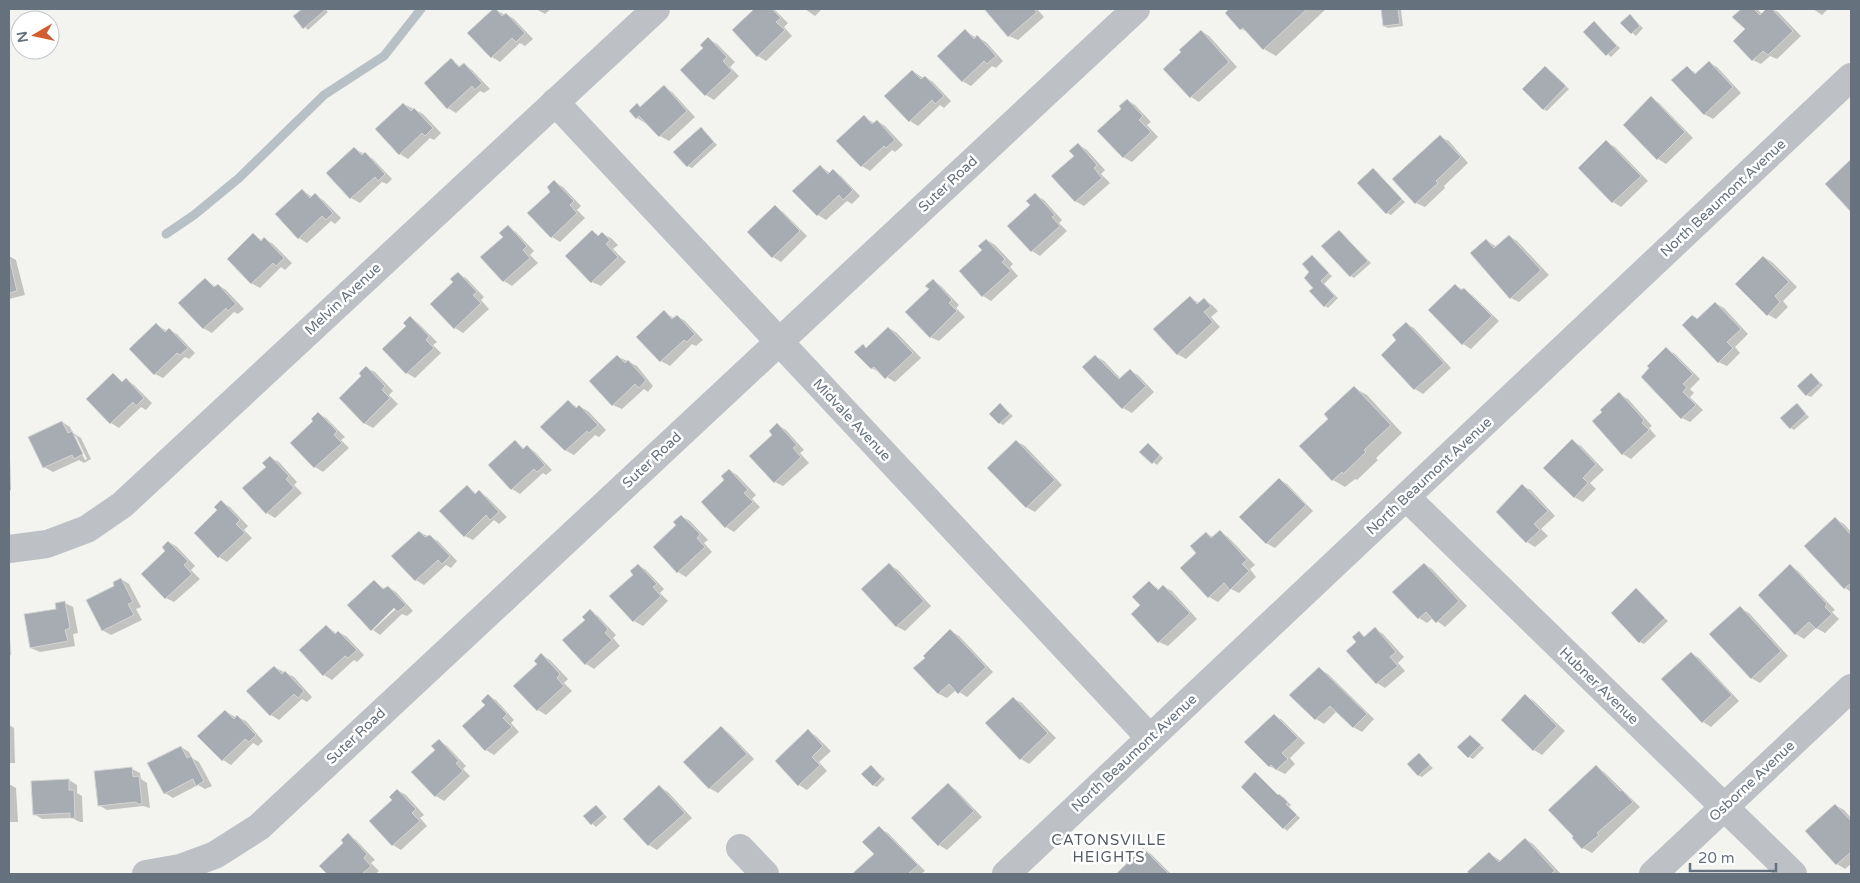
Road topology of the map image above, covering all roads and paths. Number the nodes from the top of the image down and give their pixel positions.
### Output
1 (656, 9) edge
2 (1136, 9) edge
3 (1851, 77) edge
4 (554, 102) junction
5 (779, 342) junction
6 (1407, 498) junction
7 (9, 549) edge
8 (1851, 688) edge
9 (1150, 738) junction
10 (1724, 808) junction
11 (740, 848) dead end
12 (146, 874) edge
13 (765, 874) edge
14 (1006, 874) edge
15 (1653, 874) edge
16 (1793, 874) edge

1 - 4 street, Melvin Avenue
2 - 5 street, Suter Road
3 - 6 street, North Beaumont Avenue
4 - 5 street, Midvale Avenue
4 - 7 street, Melvin Avenue
5 - 9 street, Midvale Avenue
5 - 12 street, Suter Road
6 - 9 street, North Beaumont Avenue
6 - 10 street, Hubner Avenue
8 - 10 street, Osborne Avenue
9 - 14 street, North Beaumont Avenue
10 - 15 street, Osborne Avenue
10 - 16 street, Hubner Avenue
11 - 13 street

